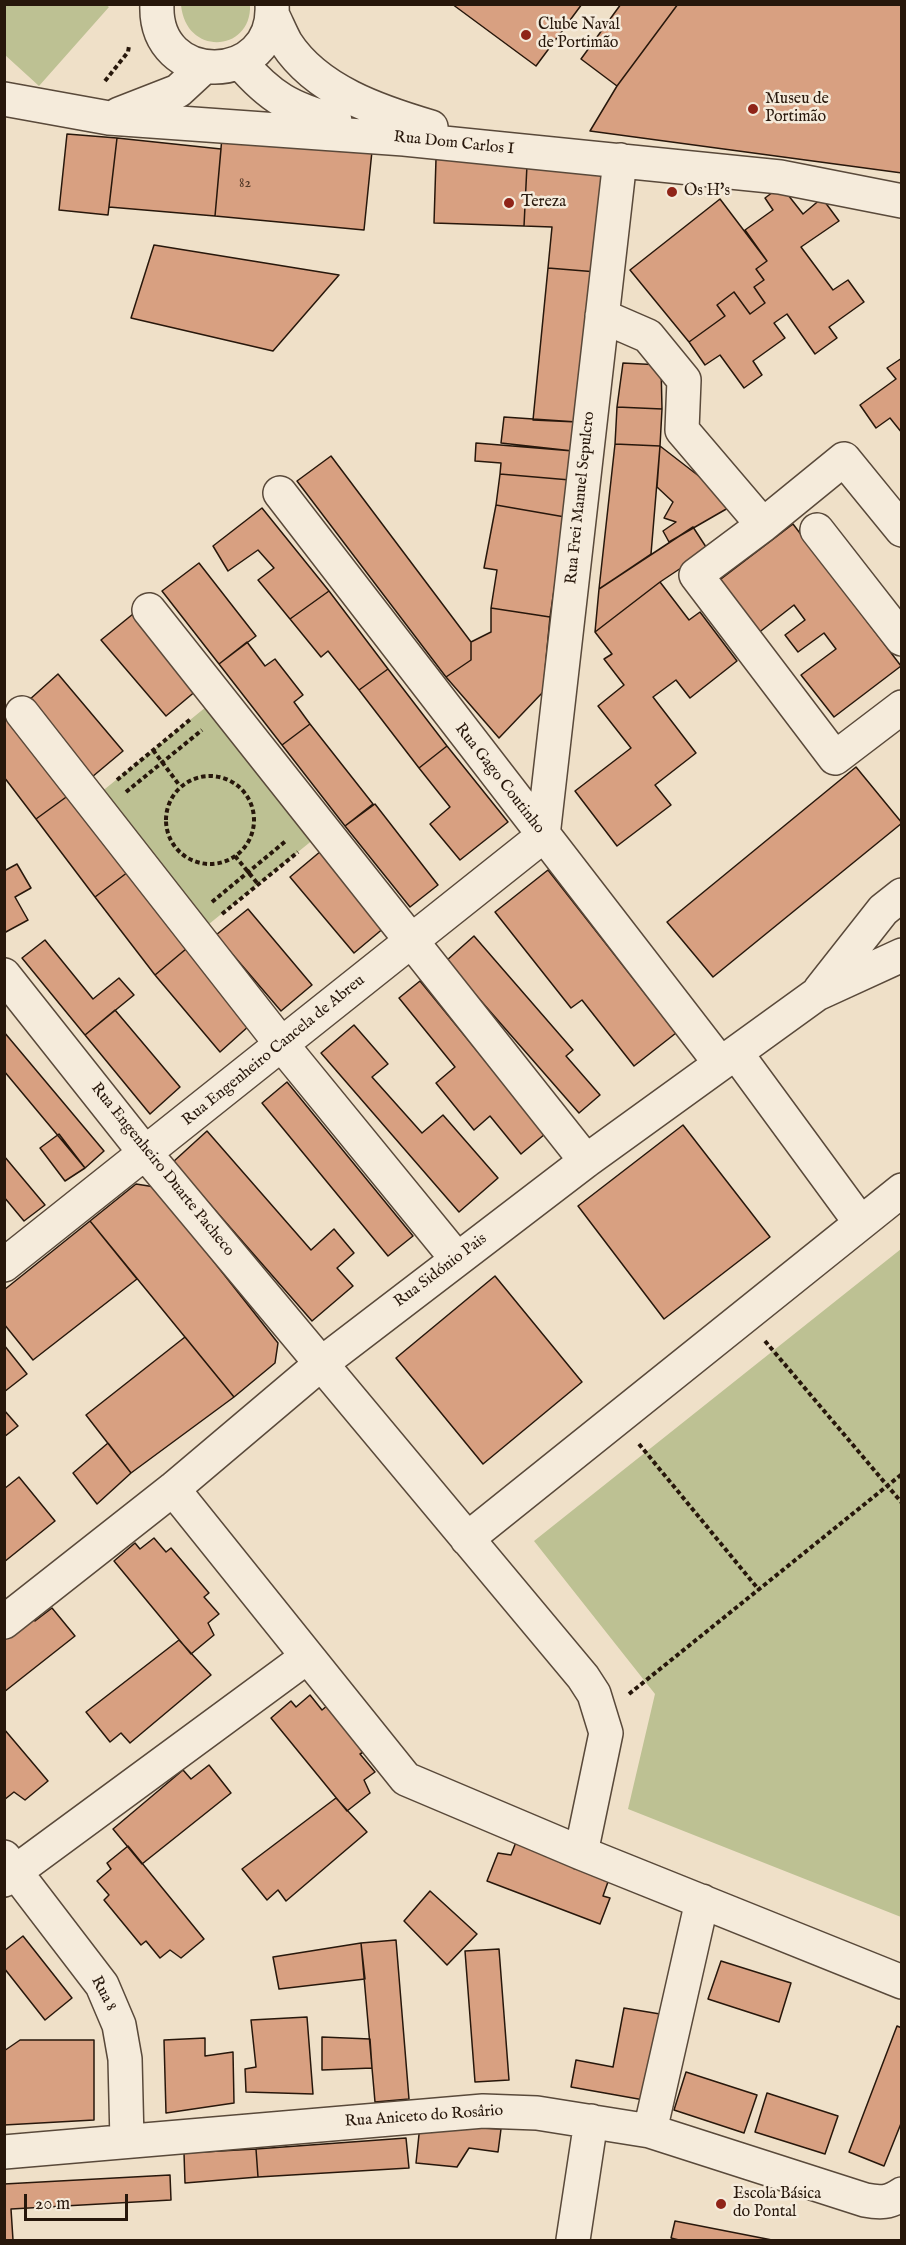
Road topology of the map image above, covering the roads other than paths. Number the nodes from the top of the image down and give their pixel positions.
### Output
1 (156, 5) edge
2 (272, 9) edge
3 (240, 62) junction
4 (204, 67) junction
5 (4, 99) edge
6 (109, 117) junction
7 (404, 139) junction
8 (511, 150) junction
9 (620, 160) junction
10 (902, 201) edge
11 (602, 316) junction
12 (279, 493) dead end
13 (763, 525) junction
14 (817, 530) dead end
15 (902, 530) edge
16 (149, 610) dead end
17 (902, 639) edge
18 (902, 707) edge
19 (22, 713) dead end
20 (543, 836) junction
21 (902, 895) edge
22 (413, 939) junction
23 (902, 955) edge
24 (4, 975) edge
25 (817, 994) junction
26 (282, 1045) junction
27 (728, 1058) junction
28 (146, 1154) junction
29 (586, 1161) junction
30 (902, 1190) edge
31 (860, 1222) junction
32 (10, 1248) edge
33 (457, 1259) junction
34 (322, 1363) junction
35 (173, 1489) junction
36 (467, 1539) junction
37 (4, 1622) edge
38 (307, 1657) junction
39 (581, 1853) junction
40 (8, 1869) edge
41 (702, 1901) junction
42 (902, 1982) edge
43 (591, 2121) junction
44 (650, 2131) junction
45 (127, 2141) junction
46 (4, 2152) edge
47 (902, 2194) edge
48 (573, 2241) edge

1 - 4 street
2 - 3 street
2 - 8 street
3 - 4 street
3 - 7 street
4 - 6 street
5 - 6 street, Rua Dom Carlos I
6 - 7 street, Rua Dom Carlos I
7 - 8 street, Rua Dom Carlos I
8 - 9 street, Rua Dom Carlos I
9 - 10 street, Rua Dom Carlos I
9 - 11 street, Rua Frei Manuel Sepulcro
11 - 13 street
11 - 20 street, Rua Frei Manuel Sepulcro
12 - 20 street, Rua Gago Coutinho
13 - 15 street
13 - 18 street
14 - 17 street
16 - 22 street
19 - 26 street
20 - 22 street, Rua Engenheiro Cancela de Abreu
20 - 27 street, Rua Gago Coutinho
21 - 25 street
22 - 26 street, Rua Engenheiro Cancela de Abreu
22 - 29 street
23 - 25 street, Rua Sidónio Pais
24 - 28 street, Rua Engenheiro Duarte Pacheco
25 - 27 street, Rua Sidónio Pais
26 - 28 street, Rua Engenheiro Cancela de Abreu
26 - 33 street
27 - 29 street, Rua Sidónio Pais
27 - 31 street, Rua Gago Coutinho
28 - 32 street, Rua Engenheiro Cancela de Abreu
28 - 34 street, Rua Engenheiro Duarte Pacheco
29 - 33 street, Rua Sidónio Pais
30 - 31 street
31 - 36 street
33 - 34 street, Rua Sidónio Pais
34 - 35 street, Rua Sidónio Pais
34 - 36 street, Rua Engenheiro Duarte Pacheco
35 - 37 street, Rua Sidónio Pais
35 - 38 street
36 - 39 street, Rua Engenheiro Duarte Pacheco
38 - 39 street
38 - 40 street
39 - 41 street
40 - 45 street, Rua 8
41 - 42 street
41 - 44 street
43 - 44 street, Rua Aniceto do Rosârio
43 - 45 street, Rua Aniceto do Rosârio
43 - 48 street
44 - 47 street, Rua Aniceto do Rosârio
45 - 46 street, Rua Aniceto do Rosârio

